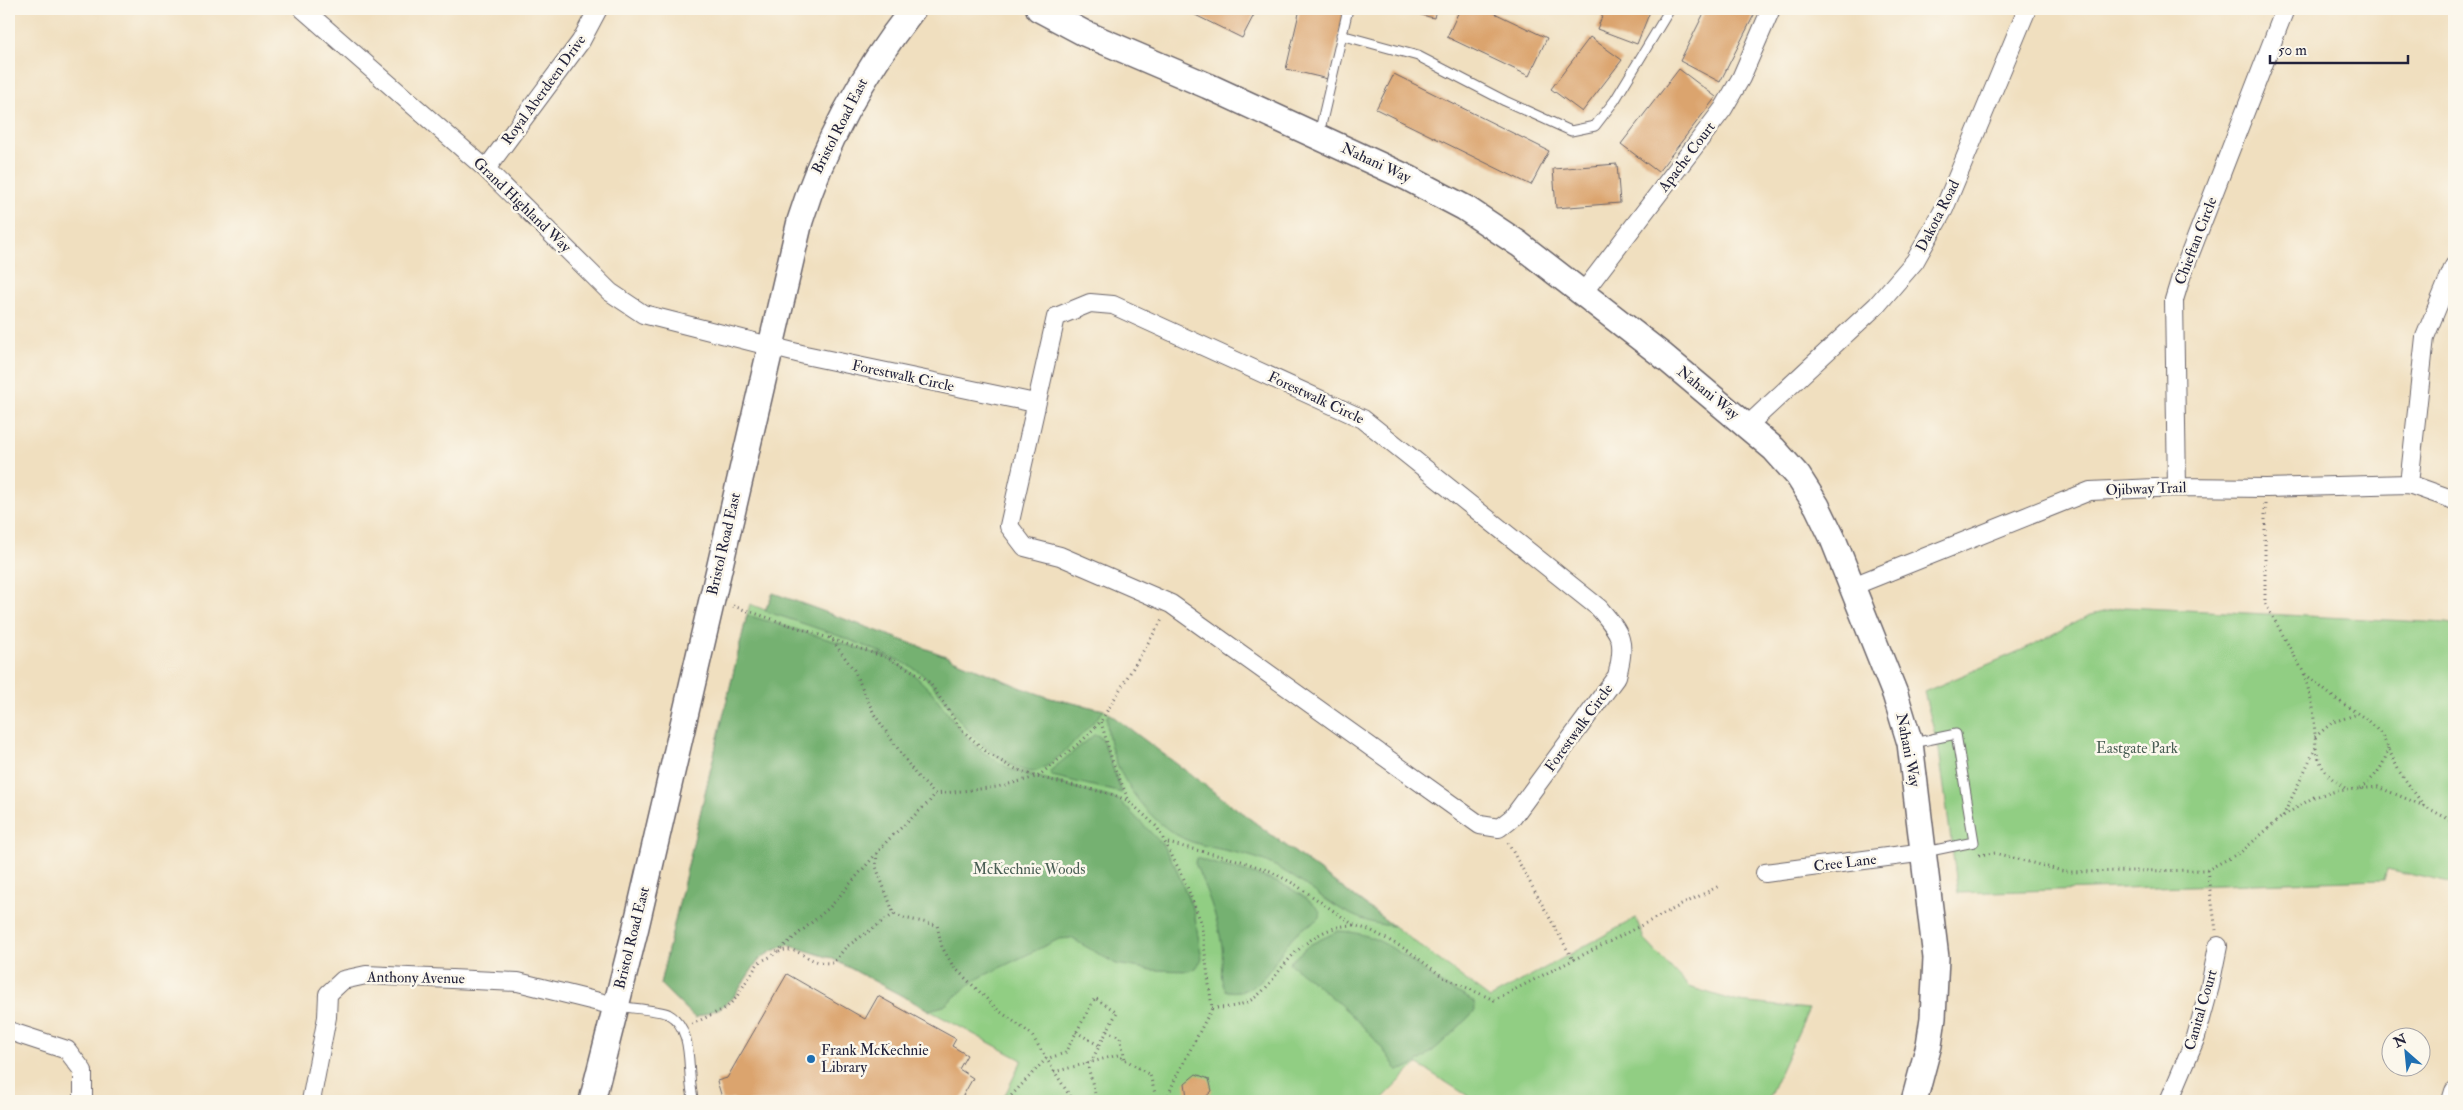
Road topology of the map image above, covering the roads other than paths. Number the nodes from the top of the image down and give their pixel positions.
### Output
1 (303, 9) edge
2 (598, 9) edge
3 (913, 9) edge
4 (1039, 9) edge
5 (1348, 9) edge
6 (1670, 9) edge
7 (1771, 9) edge
8 (2027, 9) edge
9 (2285, 9) edge
10 (1341, 35) junction
11 (1319, 137) junction
12 (486, 169) junction
13 (2454, 266) edge
14 (1582, 294) junction
15 (770, 346) junction
16 (1036, 404) junction
17 (1748, 425) junction
18 (2409, 484) junction
19 (2177, 487) junction
20 (2454, 500) edge
21 (1853, 586) junction
22 (1910, 743) junction
23 (1925, 852) junction
24 (1765, 873) dead end
25 (2218, 946) road end
26 (615, 1006) junction
27 (9, 1031) edge
28 (2454, 1091) edge
29 (83, 1101) edge
30 (311, 1101) edge
31 (592, 1101) edge
32 (694, 1101) edge
33 (1914, 1101) edge
34 (2168, 1101) edge
35 (2451, 1101) edge

1 - 12 street, Grand Highland Way
2 - 12 street, Royal Aberdeen Drive
3 - 15 street, Bristol Road East
4 - 11 street, Nahani Way
5 - 10 lane
6 - 10 lane
7 - 14 street, Apache Court
8 - 17 street, Dakota Road
9 - 19 street, Chieftan Circle
10 - 11 lane
11 - 14 street, Nahani Way
12 - 15 street, Grand Highland Way
13 - 18 street
14 - 17 street, Nahani Way
15 - 16 street, Forestwalk Circle
15 - 26 street, Bristol Road East
16 - 16 street, Forestwalk Circle
17 - 21 street, Nahani Way
18 - 19 street, Ojibway Trail
18 - 20 street, Ojibway Trail
19 - 21 street, Ojibway Trail
21 - 22 street, Nahani Way
22 - 23 street, Nahani Way
22 - 23 lane
23 - 24 street, Cree Lane
23 - 33 street, Nahani Way
25 - 34 street, Canital Court
26 - 30 street, Anthony Avenue
26 - 31 street, Bristol Road East
26 - 32 lane
27 - 29 street
28 - 35 street

